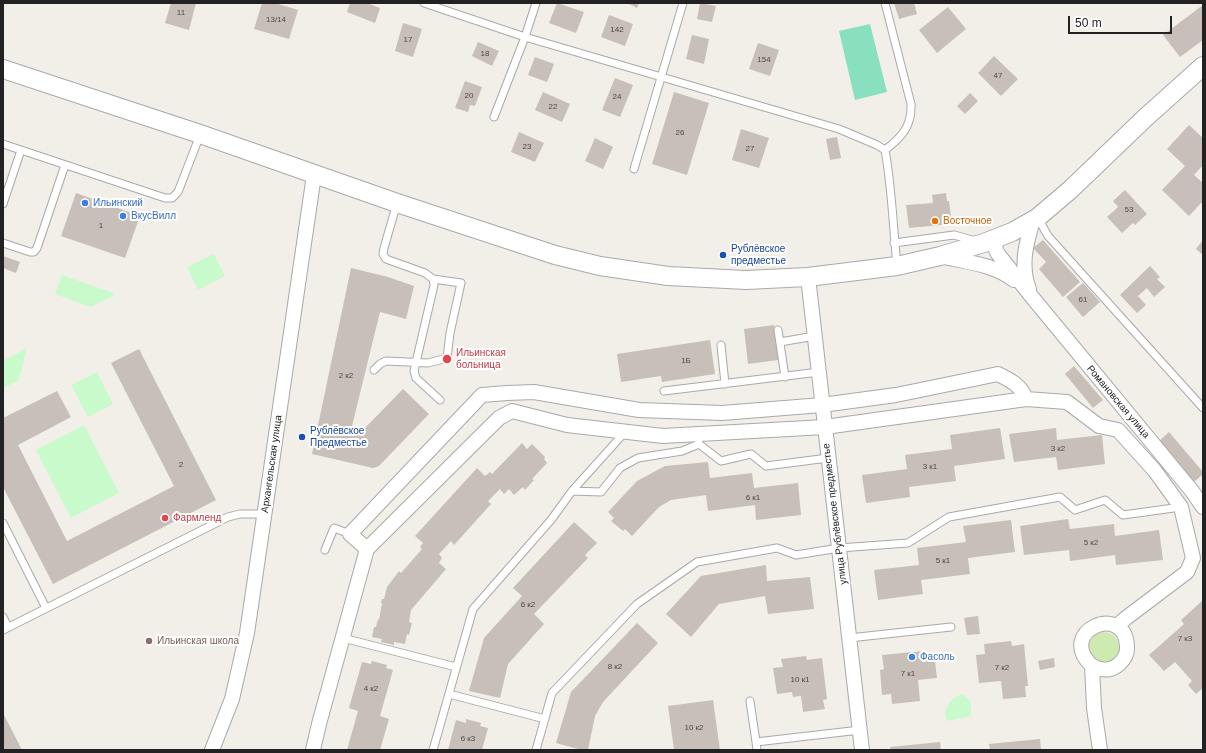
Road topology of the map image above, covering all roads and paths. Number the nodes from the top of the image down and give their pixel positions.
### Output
1 (424, 3) edge
2 (536, 3) edge
3 (683, 3) edge
4 (884, 3) edge
5 (525, 37) junction
6 (1203, 66) edge
7 (3, 69) edge
8 (661, 76) junction
9 (494, 117) dead end
10 (200, 134) junction
11 (3, 144) edge
12 (21, 150) junction
13 (885, 150) junction
14 (65, 165) junction
15 (634, 169) dead end
16 (314, 175) junction
17 (397, 203) junction
18 (3, 204) edge
19 (1035, 219) junction
20 (988, 242) junction
21 (3, 243) edge
22 (894, 243) junction
23 (940, 256) junction
24 (897, 266) junction
25 (808, 277) junction
26 (433, 279) junction
27 (1032, 297) junction
28 (778, 330) dead end
29 (815, 336) junction
30 (780, 342) junction
31 (721, 345) dead end
32 (415, 363) junction
33 (374, 370) dead end
34 (819, 372) junction
35 (784, 377) junction
36 (725, 384) junction
37 (664, 391) dead end
38 (508, 393) junction
39 (1026, 398) junction
40 (440, 400) dead end
41 (822, 405) junction
42 (1203, 408) edge
43 (512, 411) junction
44 (825, 427) junction
45 (625, 432) junction
46 (698, 439) junction
47 (828, 458) junction
48 (572, 491) junction
49 (1181, 506) junction
50 (1203, 507) edge
51 (264, 514) junction
52 (3, 523) edge
53 (350, 534) junction
54 (839, 548) junction
55 (367, 549) junction
56 (325, 550) dead end
57 (46, 608) junction
58 (3, 617) edge
59 (1117, 626) junction
60 (951, 627) dead end
61 (6, 629) edge
62 (343, 638) junction
63 (849, 638) junction
64 (1092, 666) junction
65 (456, 667) junction
66 (448, 694) junction
67 (750, 701) dead end
68 (545, 719) junction
69 (860, 730) junction
70 (756, 742) junction
71 (212, 750) edge
72 (313, 750) edge
73 (433, 750) edge
74 (537, 750) edge
75 (757, 750) edge
76 (862, 750) edge
77 (1100, 750) edge

1 - 5 lane
2 - 5 lane
3 - 8 lane
4 - 13 lane
5 - 8 lane
5 - 9 lane
6 - 19 street
7 - 10 street
8 - 13 lane
8 - 15 lane
10 - 14 lane
10 - 16 street
11 - 12 lane
12 - 14 lane
12 - 18 lane
13 - 22 lane
14 - 21 lane
16 - 17 street
16 - 51 street, Архангельская улица
17 - 25 street
17 - 26 lane
19 - 20 street
19 - 27 street, Романовская улица
19 - 42 lane
20 - 22 lane
20 - 23 street
20 - 27 street, Романовская улица
22 - 24 lane
23 - 24 street
23 - 27 street, Романовская улица
24 - 25 street
25 - 29 street, улица Рублёвское предместье
26 - 32 lane
26 - 32 lane
27 - 50 street, Романовская улица
28 - 30 lane
29 - 30 lane
29 - 34 street, улица Рублёвское предместье
30 - 35 lane
31 - 36 lane
32 - 33 lane
32 - 40 lane
34 - 35 lane
34 - 41 street, улица Рублёвское предместье
35 - 36 lane
36 - 37 lane
38 - 41 street
38 - 43 street
38 - 53 street
39 - 41 street
39 - 44 street
39 - 49 street
41 - 44 street, улица Рублёвское предместье
43 - 45 street
43 - 55 street
44 - 46 street
44 - 47 street, улица Рублёвское предместье
45 - 46 street
45 - 48 lane
46 - 47 lane
46 - 48 lane
47 - 54 street, улица Рублёвское предместье
48 - 65 lane
49 - 54 lane
49 - 59 street
51 - 57 lane
51 - 71 street, Архангельская улица
52 - 57 lane
53 - 55 street
53 - 56 lane
54 - 63 street, улица Рублёвское предместье
54 - 68 lane
55 - 62 street
57 - 61 lane
58 - 61 lane
59 - 64 street
59 - 64 street
60 - 63 lane
62 - 65 lane
62 - 72 street
63 - 69 street, улица Рублёвское предместье
64 - 77 street
65 - 66 lane
66 - 68 lane
66 - 73 lane
67 - 70 lane
68 - 74 lane
69 - 70 lane
69 - 76 street, улица Рублёвское предместье
70 - 75 lane

